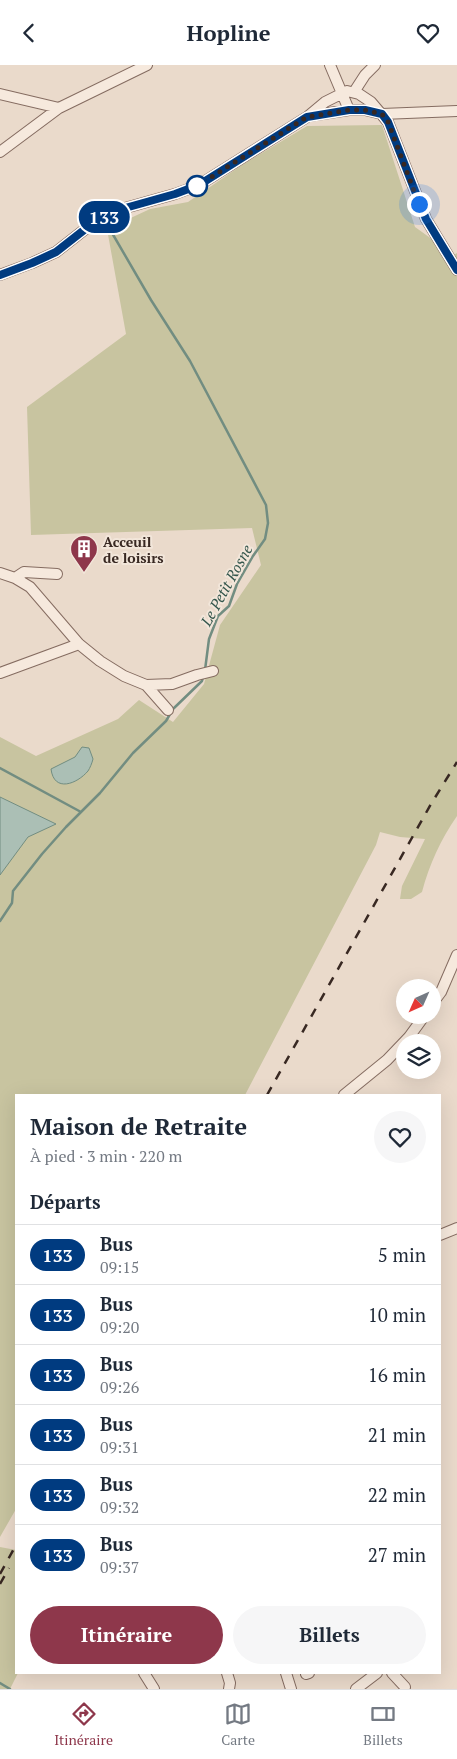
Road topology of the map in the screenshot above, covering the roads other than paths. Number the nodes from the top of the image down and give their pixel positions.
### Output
1 (147, 65) edge
2 (330, 65) edge
3 (375, 65) edge
4 (354, 91) junction
5 (342, 93) junction
6 (0, 95) edge
7 (365, 97) junction
8 (60, 108) junction
9 (349, 110) junction
10 (365, 110) junction
11 (457, 111) edge
12 (382, 114) junction
13 (307, 117) junction
14 (0, 152) edge
15 (457, 270) edge
16 (0, 275) edge
17 (0, 573) edge
18 (57, 573) dead end
19 (15, 578) junction
20 (79, 644) junction
21 (213, 671) dead end
22 (0, 673) edge
23 (146, 685) junction
24 (168, 710) dead end
25 (457, 955) edge
26 (441, 992) edge
27 (418, 1024) edge
28 (345, 1094) edge
29 (457, 1229) edge
30 (441, 1235) edge
31 (145, 1674) edge
32 (227, 1674) edge
33 (286, 1674) edge
34 (376, 1674) edge
35 (393, 1674) edge
36 (405, 1687) dead end
37 (154, 1689) edge
38 (229, 1689) edge
39 (291, 1689) edge
40 (356, 1689) edge

1 - 8 street
2 - 5 street
3 - 4 street
4 - 5 street
4 - 7 street
5 - 9 street
5 - 13 street
6 - 8 street
7 - 10 street
7 - 12 street
8 - 14 street
9 - 10 street
9 - 13 street
10 - 12 street
11 - 12 street
12 - 15 street
13 - 16 street
17 - 19 street
18 - 19 street
19 - 20 street
20 - 22 street
20 - 23 street
21 - 23 street
23 - 24 street
25 - 26 street
27 - 28 street
29 - 30 street
31 - 37 street
32 - 38 street
33 - 39 street
34 - 40 street
35 - 36 street

